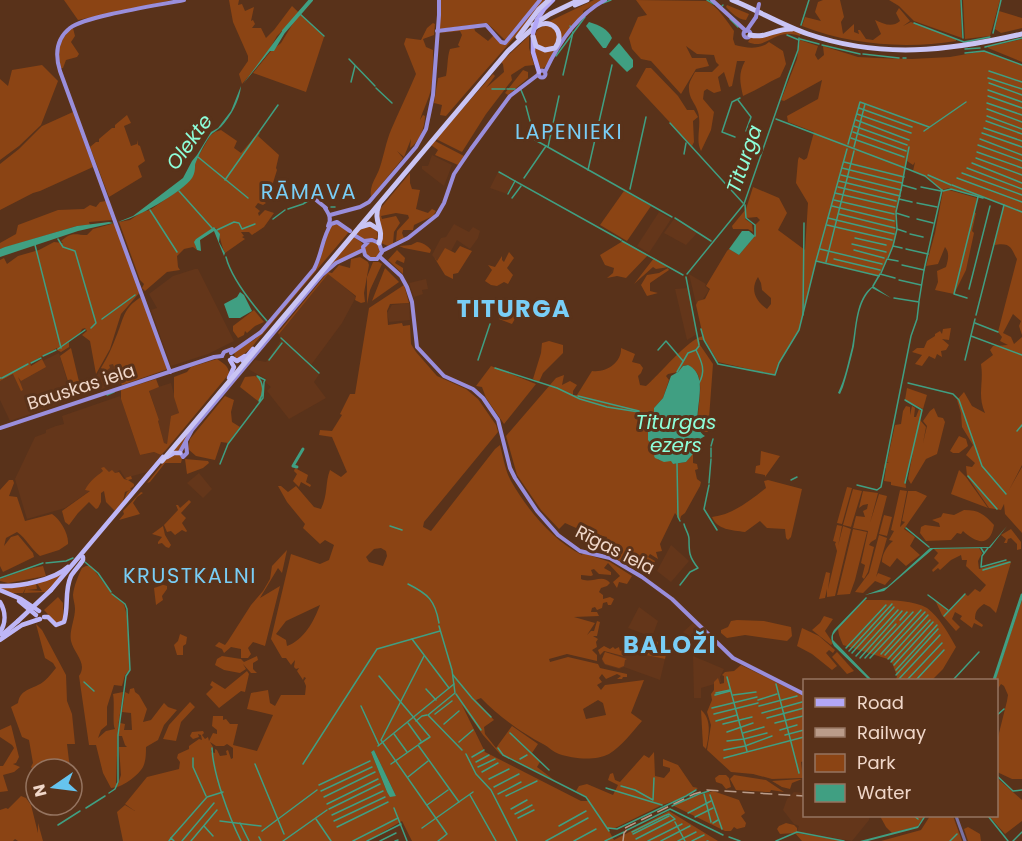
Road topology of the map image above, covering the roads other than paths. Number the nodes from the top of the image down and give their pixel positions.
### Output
1 (184, 0) edge
2 (439, 0) edge
3 (540, 0) edge
4 (551, 0) edge
5 (579, 0) edge
6 (587, 0) edge
7 (605, 0) edge
8 (712, 0) edge
9 (732, 0) edge
10 (738, 0) edge
11 (745, 2) edge
12 (758, 2) edge
13 (537, 23) junction
14 (796, 29) junction
15 (437, 31) junction
16 (747, 32) junction
17 (1022, 33) edge
18 (533, 35) junction
19 (518, 37) junction
20 (540, 73) junction
21 (310, 195) dead end
22 (382, 199) junction
23 (335, 218) junction
24 (353, 232) junction
25 (380, 245) junction
26 (365, 248) junction
27 (380, 256) junction
28 (296, 298) joint
29 (253, 349) junction
30 (222, 356) junction
31 (230, 356) junction
32 (170, 372) junction
33 (230, 381) junction
34 (0, 428) edge
35 (183, 451) joint
36 (162, 461) junction
37 (97, 538) junction
38 (88, 547) junction
39 (83, 557) junction
40 (67, 576) dead end
41 (0, 590) edge
42 (0, 602) edge
43 (39, 615) junction
44 (0, 636) edge
45 (803, 693) edge
46 (956, 817) edge
47 (965, 841) edge

1 - 32 main road
2 - 15 main road
3 - 15 main road
4 - 13 main road
4 - 19 highway
5 - 19 highway
6 - 13 highway
7 - 20 main road
8 - 16 main road
9 - 14 highway
10 - 11 highway
11 - 17 highway
12 - 16 main road, bridge
13 - 18 main road, bridge
13 - 18 highway
13 - 22 highway
14 - 16 highway
14 - 17 highway
15 - 23 main road
18 - 20 main road
19 - 28 highway
20 - 25 main road
21 - 23 main road
22 - 24 highway
22 - 25 highway
23 - 24 main road
23 - 31 main road, Bauskas iela
24 - 25 highway
24 - 26 main road
24 - 36 highway
25 - 26 main road
25 - 27 main road
26 - 27 main road
26 - 33 main road
27 - 45 main road, Rīgas iela
28 - 29 highway
29 - 31 highway
29 - 33 highway
30 - 31 main road, Bauskas iela
30 - 31 main road
30 - 32 main road, Bauskas iela
31 - 33 highway
32 - 34 main road, Bauskas iela
33 - 35 main road
33 - 37 highway
35 - 36 highway
36 - 37 highway
37 - 38 highway
37 - 39 highway
38 - 41 highway
38 - 44 highway, bridge
39 - 40 highway
39 - 43 highway
41 - 43 highway
42 - 44 highway
43 - 44 highway
46 - 47 street

